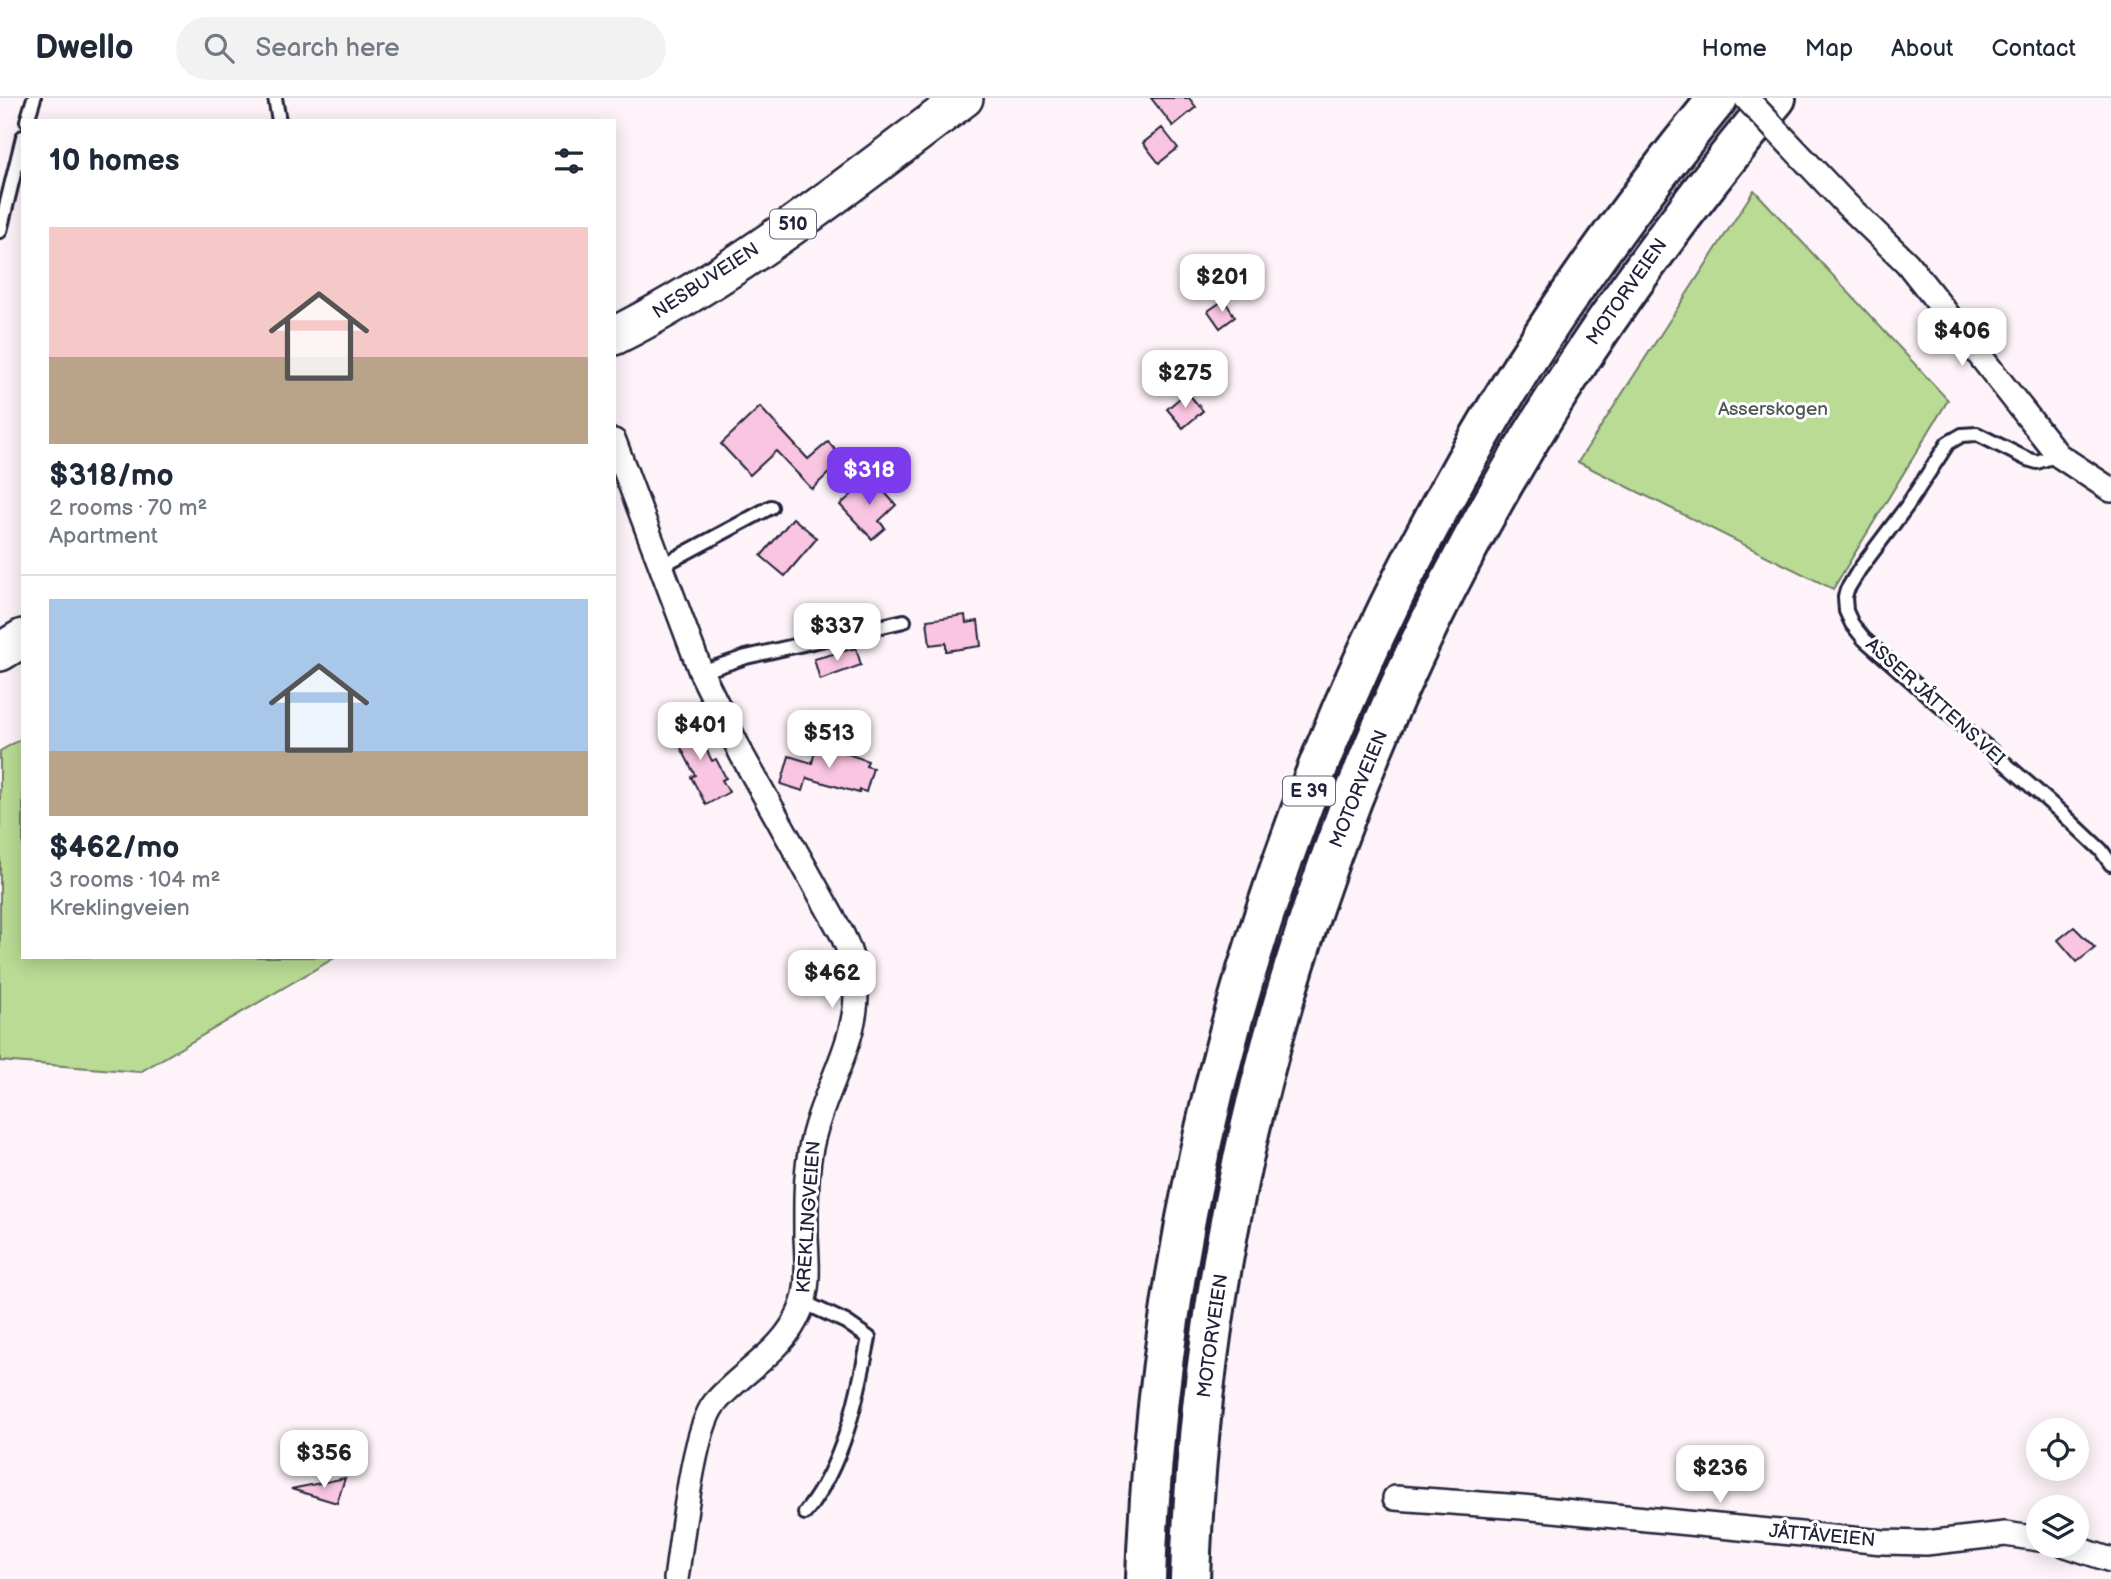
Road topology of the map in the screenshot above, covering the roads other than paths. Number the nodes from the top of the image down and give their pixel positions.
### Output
1 (33, 98) edge
2 (275, 98) edge
3 (964, 98) edge
4 (1718, 98) edge
5 (1746, 98) edge
6 (1776, 98) edge
7 (28, 119) edge
8 (279, 119) edge
9 (21, 145) edge
10 (0, 231) edge
11 (616, 335) edge
12 (616, 446) edge
13 (2058, 455) junction
14 (2111, 490) edge
15 (771, 508) dead end
16 (661, 566) junction
17 (904, 621) dead end
18 (21, 639) edge
19 (0, 652) edge
20 (701, 671) junction
21 (2111, 864) edge
22 (803, 1302) junction
23 (1395, 1498) dead end
24 (805, 1513) dead end
25 (2026, 1537) edge
26 (2089, 1553) edge
27 (2111, 1560) edge
28 (676, 1579) edge
29 (1146, 1579) edge
30 (1190, 1579) edge

1 - 7 lane
2 - 8 lane
3 - 11 main road, NESBUVEIEN / 510
4 - 29 highway, E 39
5 - 13 street, bridge
6 - 30 highway, MOTORVEIEN / E 39
9 - 10 lane
12 - 16 street, KREKLINGVEIEN
13 - 14 street
13 - 21 lane, ASSER JÅTTENS VEI
15 - 16 lane
16 - 20 street, KREKLINGVEIEN
17 - 20 lane
18 - 19 main road
20 - 22 street, KREKLINGVEIEN
22 - 24 lane, KREKLINGVEIEN
22 - 28 street, KREKLINGVEIEN
23 - 25 street, JÅTTÅVEIEN
26 - 27 street

